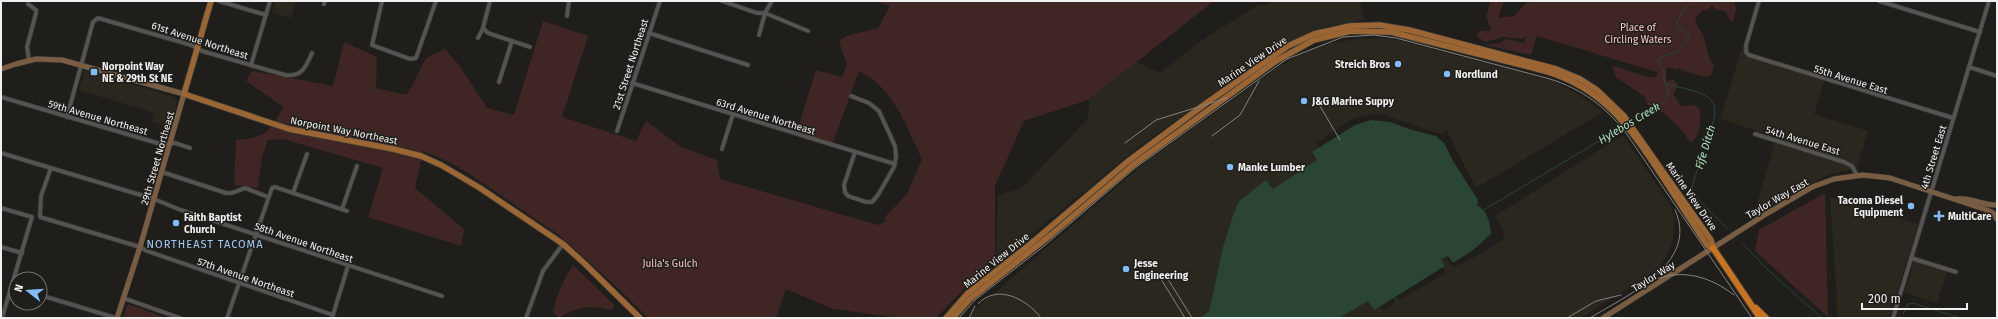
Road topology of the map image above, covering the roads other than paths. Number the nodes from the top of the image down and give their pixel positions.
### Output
1 (211, 1) edge
2 (219, 1) edge
3 (270, 1) edge
4 (382, 1) edge
5 (436, 1) edge
6 (490, 1) edge
7 (569, 1) edge
8 (660, 1) edge
9 (722, 1) edge
10 (772, 1) edge
11 (1758, 1) edge
12 (1879, 1) edge
13 (1989, 1) edge
14 (28, 4) dead end
15 (765, 13) junction
16 (266, 15) junction
17 (567, 16) dead end
18 (483, 28) junction
19 (808, 30) dead end
20 (1980, 32) junction
21 (649, 34) junction
22 (759, 35) dead end
23 (478, 38) dead end
24 (512, 41) junction
25 (530, 47) dead end
26 (197, 48) junction
27 (312, 53) dead end
28 (29, 60) junction
29 (82, 65) junction
30 (748, 65) dead end
31 (251, 66) junction
32 (1969, 67) junction
33 (1, 69) edge
34 (1997, 76) edge
35 (498, 82) dead end
36 (632, 83) junction
37 (184, 94) junction
38 (851, 96) dead end
39 (1, 97) edge
40 (733, 114) junction
41 (67, 117) junction
42 (1623, 117) junction
43 (1953, 118) junction
44 (617, 131) dead end
45 (1755, 134) dead end
46 (170, 144) junction
47 (190, 148) dead end
48 (722, 150) dead end
49 (855, 152) junction
50 (1, 153) edge
51 (306, 154) dead end
52 (895, 164) junction
53 (356, 166) dead end
54 (51, 168) junction
55 (162, 172) junction
56 (1856, 175) junction
57 (1931, 191) junction
58 (293, 193) junction
59 (268, 197) junction
60 (1956, 199) junction
61 (154, 200) junction
62 (1997, 205) edge
63 (1, 208) edge
64 (342, 209) junction
65 (347, 211) dead end
66 (1997, 219) edge
67 (256, 234) junction
68 (563, 244) junction
69 (1, 247) edge
70 (140, 247) junction
71 (1713, 248) junction
72 (22, 253) junction
73 (1911, 258) junction
74 (348, 266) junction
75 (18, 271) edge
76 (1956, 272) dead end
77 (239, 283) junction
78 (442, 296) dead end
79 (48, 297) edge
80 (123, 298) junction
81 (1747, 298) junction
82 (8, 300) edge
83 (1, 302) edge
84 (6, 304) junction
85 (333, 316) edge
86 (2, 318) edge
87 (116, 318) edge
88 (180, 318) edge
89 (227, 318) edge
90 (526, 318) edge
91 (640, 318) edge
92 (946, 318) edge
93 (953, 318) edge
94 (1603, 318) edge
95 (1760, 318) edge
96 (1766, 318) edge
97 (1893, 318) edge

1 - 26 main road, 29th Street Northeast
2 - 16 street
3 - 16 street
4 - 5 street
6 - 18 street
7 - 17 street
8 - 21 street, 21st Street Northeast
9 - 15 street
10 - 15 street
11 - 43 street, 55th Avenue East
12 - 20 street
13 - 20 street, 4th Street East
14 - 28 street
15 - 19 street
15 - 22 street
16 - 31 street
18 - 23 street
18 - 24 street
20 - 32 street, 4th Street East
21 - 30 street
21 - 36 street, 21st Street Northeast
24 - 25 street
24 - 35 street
26 - 29 street, 61st Avenue Northeast
26 - 31 street, 61st Avenue Northeast
26 - 37 main road, 29th Street Northeast
27 - 31 street, 61st Avenue Northeast
28 - 29 street, Norpoint Way Northeast
28 - 33 street, Norpoint Way Northeast
29 - 37 street, Norpoint Way Northeast
29 - 41 street
32 - 34 street
32 - 43 street, 4th Street East
36 - 40 street, 63rd Avenue Northeast
36 - 44 street, 21st Street Northeast
37 - 46 street, 29th Street Northeast
37 - 68 main road, Norpoint Way Northeast
38 - 52 street
39 - 41 street, 59th Avenue Northeast
40 - 48 street
40 - 49 street, 63rd Avenue Northeast
41 - 46 street, 59th Avenue Northeast
42 - 71 main road, Marine View Drive
42 - 92 main road, Marine View Drive
42 - 93 main road, Marine View Drive
43 - 57 street, 4th Street East
45 - 56 street, 54th Avenue East
46 - 47 street, 59th Avenue Northeast
46 - 55 street, 29th Street Northeast
49 - 52 street, 63rd Avenue Northeast
49 - 52 street
50 - 54 street, 58th Avenue Northeast
51 - 58 street
53 - 64 street
54 - 61 street, 58th Avenue Northeast
54 - 70 street, 57th Avenue Northeast
55 - 59 street
55 - 61 street, 29th Street Northeast
56 - 57 street
56 - 71 street, Taylor Way East
57 - 60 street
57 - 73 street, 4th Street East
58 - 59 street
58 - 64 street
59 - 67 street
60 - 62 street
60 - 66 street
61 - 67 street, 58th Avenue Northeast
61 - 70 street, 29th Street Northeast
63 - 72 street
64 - 65 street
67 - 74 street, 58th Avenue Northeast
67 - 77 street
68 - 90 street
68 - 91 main road, Norpoint Way Northeast
69 - 72 street
70 - 77 street, 57th Avenue Northeast
70 - 80 street, 29th Street Northeast
71 - 81 highway
71 - 94 street, Taylor Way
72 - 75 street
73 - 76 street
73 - 97 street, 4th Street East
74 - 78 street, 58th Avenue Northeast
74 - 85 street
77 - 85 street, 57th Avenue Northeast
77 - 89 street
79 - 87 street
80 - 87 street, 29th Street Northeast
80 - 88 street
81 - 95 highway
81 - 96 highway
82 - 84 street
83 - 84 street
84 - 86 street

